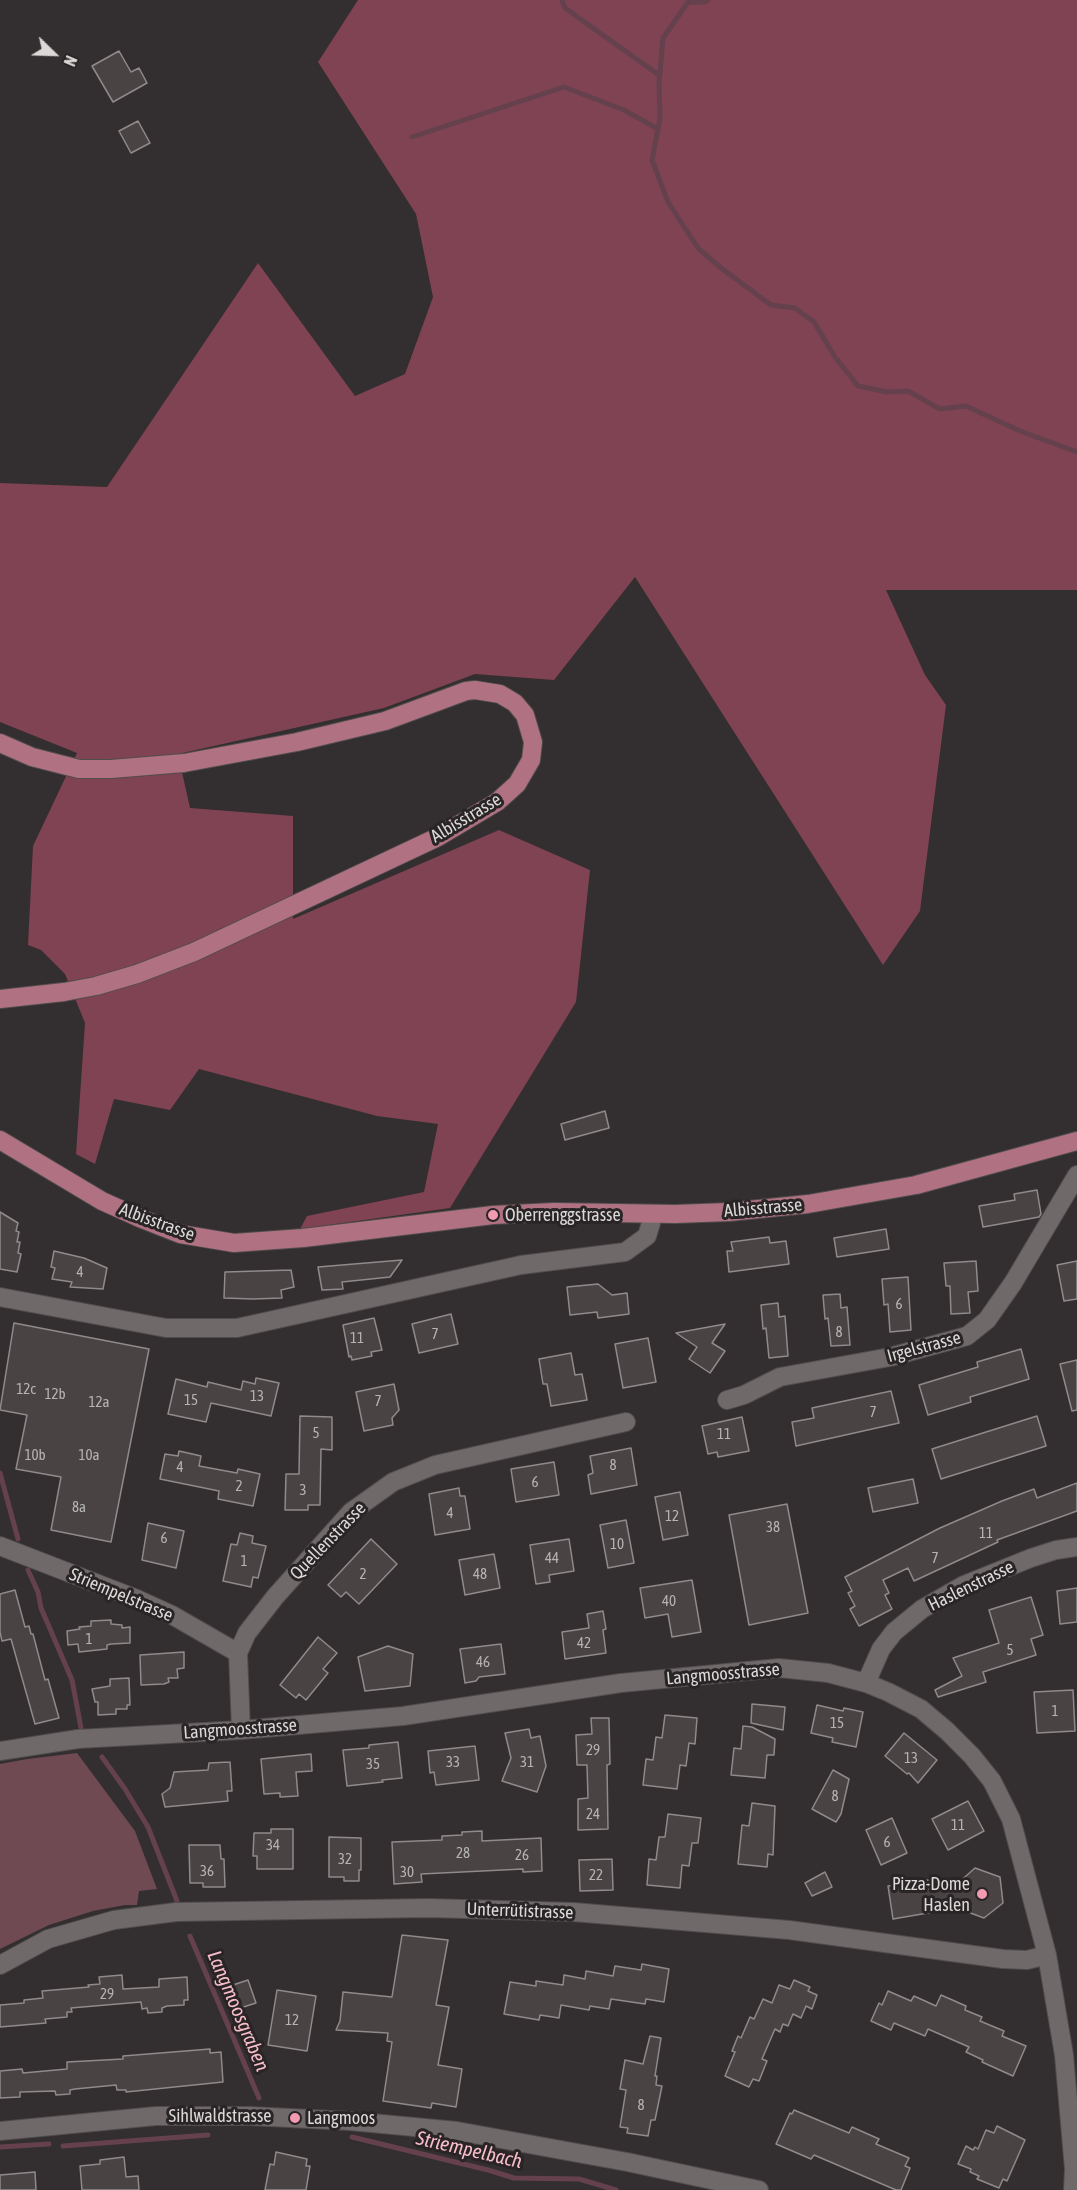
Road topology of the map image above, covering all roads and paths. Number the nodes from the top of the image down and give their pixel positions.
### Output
1 (0, 743) edge
2 (0, 999) edge
3 (0, 1140) edge
4 (1077, 1141) edge
5 (1077, 1175) edge
6 (651, 1214) junction
7 (0, 1297) edge
8 (727, 1400) dead end
9 (626, 1422) dead end
10 (0, 1546) edge
11 (1077, 1547) edge
12 (238, 1653) junction
13 (866, 1683) junction
14 (241, 1730) junction
15 (0, 1750) edge
16 (1047, 1955) junction
17 (0, 1965) edge
18 (0, 2131) edge
19 (759, 2190) edge
20 (1073, 2190) edge

1 - 2 main road, Albisstrasse
3 - 6 main road, Albisstrasse
4 - 6 main road, Albisstrasse
5 - 8 street, Irgelstrasse
6 - 7 street
9 - 12 street, Quellenstrasse
10 - 12 street, Striempelstrasse
11 - 13 street, Haslenstrasse
12 - 14 street
13 - 14 street, Langmoosstrasse
13 - 16 street, Langmoosstrasse
14 - 15 street, Langmoosstrasse
16 - 17 street, Unterrütistrasse
16 - 20 street, Langmoosstrasse
18 - 19 street, Sihlwaldstrasse

